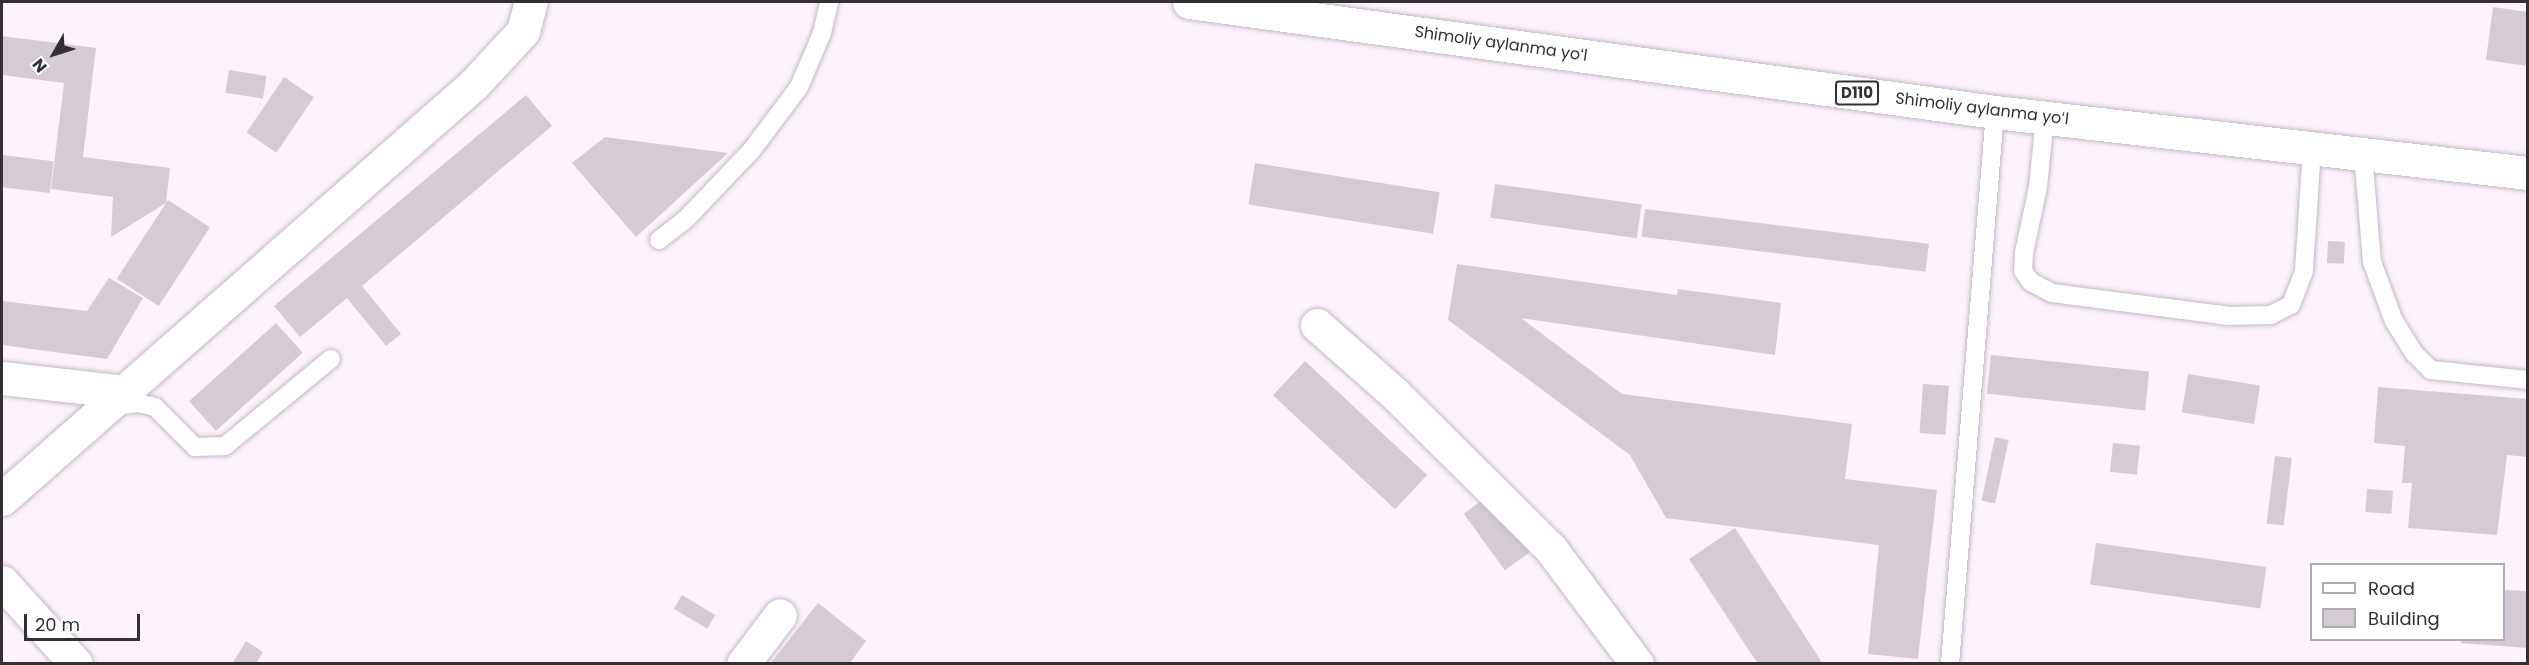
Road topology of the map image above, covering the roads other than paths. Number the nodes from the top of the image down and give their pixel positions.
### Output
1 (531, 2) edge
2 (829, 2) edge
3 (1189, 2) edge
4 (1995, 112) junction
5 (2045, 117) junction
6 (2312, 147) junction
7 (2363, 153) junction
8 (2528, 173) edge
9 (658, 240) dead end
10 (1317, 325) dead end
11 (331, 359) dead end
12 (2, 378) edge
13 (2528, 380) edge
14 (115, 400) junction
15 (2, 499) edge
16 (2, 582) edge
17 (780, 615) dead end
18 (76, 663) edge
19 (743, 663) edge
20 (1638, 663) edge
21 (1950, 663) edge

1 - 14 street
2 - 9 lane
3 - 4 street, Shimoliy aylanma yoʻl / D110
4 - 5 street, Shimoliy aylanma yoʻl / D110
4 - 21 lane
5 - 6 street, Shimoliy aylanma yoʻl / D110
5 - 6 lane
6 - 7 street, Shimoliy aylanma yoʻl / D110
7 - 8 street, Shimoliy aylanma yoʻl / D110
7 - 13 lane
10 - 20 street
11 - 14 lane
12 - 14 street
14 - 15 street
16 - 18 street
17 - 19 street

